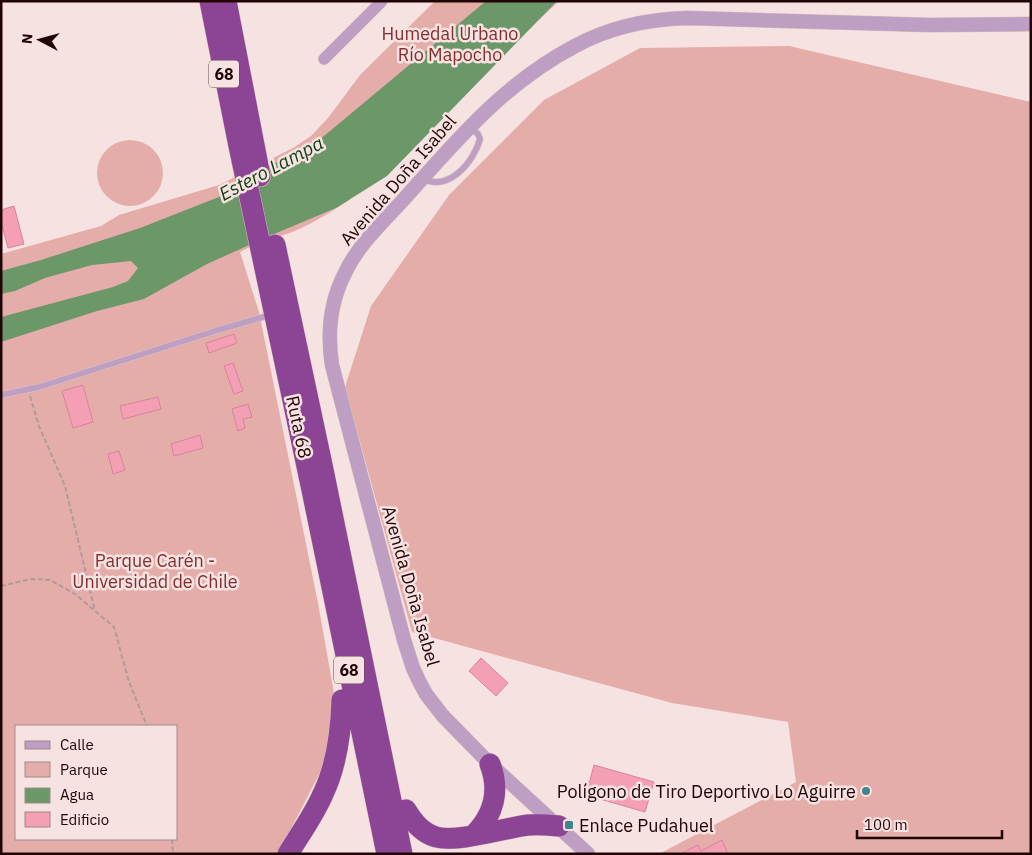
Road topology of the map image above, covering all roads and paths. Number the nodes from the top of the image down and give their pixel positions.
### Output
1 (210, 1) edge
2 (226, 1) edge
3 (382, 1) edge
4 (1031, 24) edge
5 (324, 59) dead end
6 (469, 126) junction
7 (246, 144) junction
8 (422, 178) junction
9 (267, 246) junction
10 (274, 314) junction
11 (28, 390) junction
12 (1, 395) edge
13 (311, 485) junction
14 (1, 586) edge
15 (348, 588) junction
16 (95, 611) junction
17 (342, 700) junction
18 (147, 725) edge
19 (490, 764) junction
20 (406, 810) junction
21 (559, 826) junction
22 (474, 835) junction
23 (172, 840) edge
24 (173, 854) edge
25 (288, 854) edge
26 (373, 854) edge
27 (387, 854) edge
28 (402, 854) edge
29 (414, 854) edge
30 (588, 854) edge

1 - 7 highway, Ruta 68 / 68
2 - 7 highway, Ruta 68 / 68
3 - 5 street
4 - 6 street, Avenida Doña Isabel
6 - 8 street, Avenida Doña Isabel
6 - 8 lane
7 - 9 highway, Ruta 68 / 68
8 - 19 street, Avenida Doña Isabel
9 - 10 highway, Ruta 68 / 68
9 - 15 highway, Ruta 68 / 68
10 - 11 lane
10 - 13 highway, Ruta 68 / 68
11 - 12 lane
11 - 16 path
13 - 17 highway
13 - 27 highway, Ruta 68 / 68
14 - 16 path
15 - 20 highway
15 - 28 highway, Ruta 68 / 68
16 - 18 path
17 - 25 highway
17 - 26 highway
19 - 21 street, Avenida Doña Isabel
19 - 22 highway
20 - 22 highway
20 - 29 highway
21 - 22 highway
21 - 30 street, Avenida Doña Isabel
23 - 24 path

